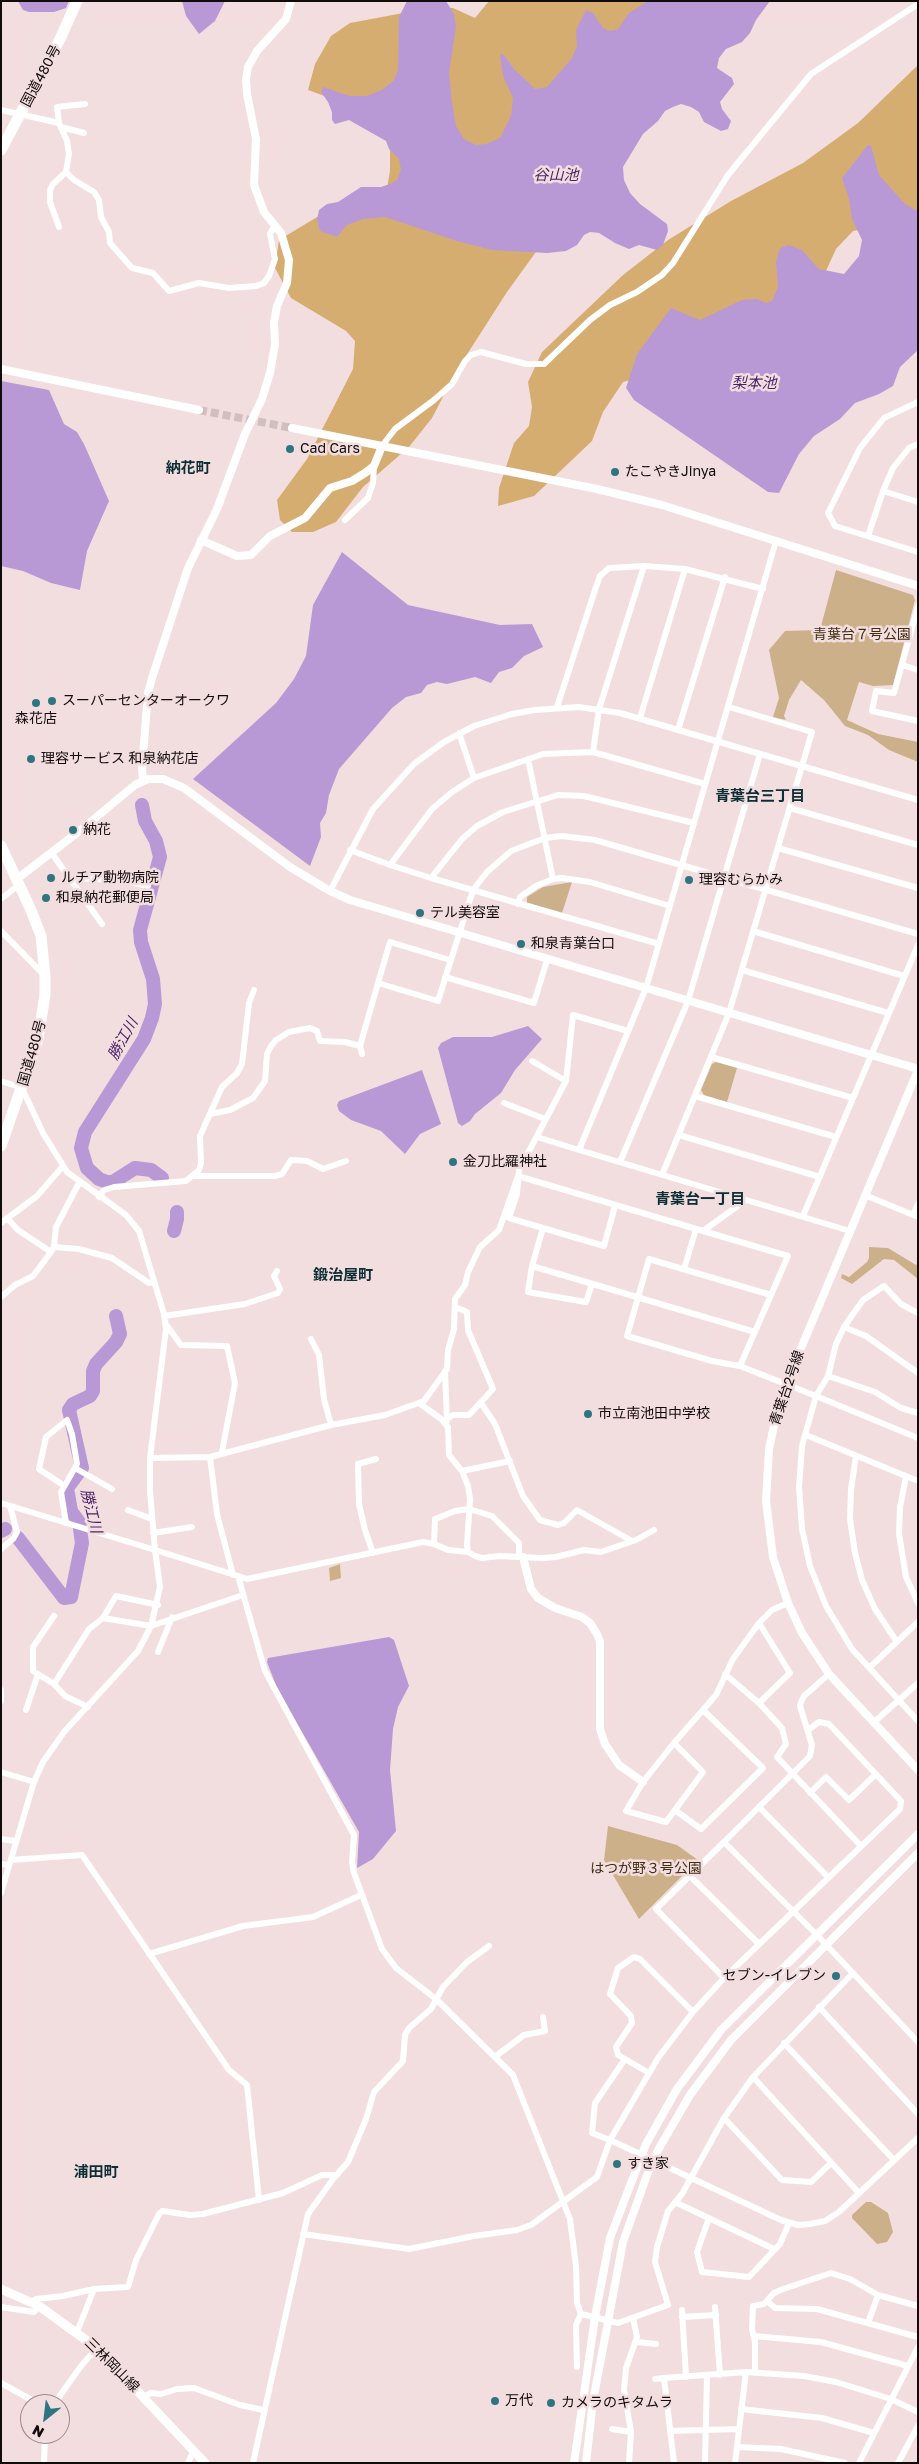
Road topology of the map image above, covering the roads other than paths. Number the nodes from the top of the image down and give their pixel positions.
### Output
1 (78, 1) edge
2 (291, 1) edge
3 (918, 4) edge
4 (85, 104) dead end
5 (1, 110) edge
6 (21, 114) junction
7 (60, 125) junction
8 (84, 133) dead end
9 (1, 150) edge
10 (66, 172) junction
11 (275, 225) junction
12 (59, 227) dead end
13 (1, 370) edge
14 (918, 402) edge
15 (200, 410) tunnel mouth
16 (292, 428) tunnel mouth
17 (918, 444) edge
18 (382, 446) junction
19 (374, 466) junction
20 (883, 491) junction
21 (918, 502) edge
22 (344, 520) dead end
23 (868, 536) junction
24 (201, 540) junction
25 (776, 541) junction
26 (918, 552) edge
27 (644, 566) junction
28 (685, 569) junction
29 (725, 578) junction
30 (918, 586) edge
31 (763, 589) junction
32 (918, 606) edge
33 (916, 620) edge
34 (902, 665) junction
35 (918, 670) edge
36 (557, 707) junction
37 (729, 707) junction
38 (599, 709) junction
39 (640, 718) junction
40 (918, 720) edge
41 (678, 730) junction
42 (459, 733) junction
43 (718, 742) junction
44 (592, 752) junction
45 (760, 754) junction
46 (528, 759) junction
47 (802, 766) junction
48 (474, 778) junction
49 (143, 780) junction
50 (705, 784) junction
51 (918, 800) edge
52 (536, 801) junction
53 (790, 808) junction
54 (694, 823) junction
55 (545, 838) junction
56 (918, 845) edge
57 (1, 846) edge
58 (778, 848) junction
59 (350, 850) junction
60 (51, 852) junction
61 (682, 865) junction
62 (390, 866) junction
63 (69, 878) junction
64 (431, 878) junction
65 (724, 878) junction
66 (16, 879) junction
67 (553, 879) junction
68 (148, 886) dead end
69 (918, 888) edge
70 (473, 890) junction
71 (765, 890) junction
72 (330, 891) junction
73 (1, 899) edge
74 (518, 904) junction
75 (670, 906) junction
76 (102, 924) dead end
77 (1, 931) edge
78 (753, 931) junction
79 (458, 934) junction
80 (918, 934) edge
81 (659, 944) junction
82 (918, 945) edge
83 (450, 960) junction
84 (547, 960) junction
85 (742, 970) junction
86 (45, 976) junction
87 (904, 976) junction
88 (445, 977) junction
89 (378, 983) junction
90 (646, 988) junction
91 (254, 990) dead end
92 (688, 1001) junction
93 (729, 1013) junction
94 (888, 1014) junction
95 (628, 1031) junction
96 (360, 1046) junction
97 (362, 1054) dead end
98 (872, 1055) junction
99 (711, 1057) junction
100 (532, 1061) dead end
101 (918, 1069) edge
102 (566, 1080) junction
103 (1, 1081) edge
104 (22, 1088) junction
105 (695, 1096) junction
106 (853, 1098) junction
107 (504, 1103) dead end
108 (210, 1114) junction
109 (546, 1119) junction
110 (679, 1135) junction
111 (537, 1136) junction
112 (836, 1138) junction
113 (1, 1146) edge
114 (579, 1150) junction
115 (346, 1161) dead end
116 (620, 1162) junction
117 (63, 1166) junction
118 (662, 1174) junction
119 (194, 1176) junction
120 (518, 1176) junction
121 (820, 1176) junction
122 (79, 1183) junction
123 (865, 1195) junction
124 (99, 1197) junction
125 (746, 1200) junction
126 (918, 1204) edge
127 (615, 1206) junction
128 (803, 1216) junction
129 (916, 1216) edge
130 (3, 1221) edge
131 (543, 1228) junction
132 (699, 1230) junction
133 (850, 1231) junction
134 (52, 1250) junction
135 (532, 1266) junction
136 (684, 1269) junction
137 (277, 1271) dead end
138 (154, 1282) junction
139 (592, 1284) junction
140 (771, 1295) junction
141 (1, 1297) edge
142 (638, 1297) junction
143 (458, 1308) dead end
144 (918, 1314) edge
145 (165, 1319) junction
146 (844, 1327) junction
147 (755, 1332) junction
148 (311, 1339) dead end
149 (740, 1366) junction
150 (445, 1372) junction
151 (918, 1373) edge
152 (828, 1376) junction
153 (786, 1384) junction
154 (816, 1396) junction
155 (481, 1402) junction
156 (419, 1403) junction
157 (918, 1413) edge
158 (447, 1419) junction
159 (331, 1425) junction
160 (448, 1427) junction
161 (806, 1435) junction
162 (918, 1438) edge
163 (222, 1452) junction
164 (856, 1456) junction
165 (210, 1457) junction
166 (150, 1458) junction
167 (376, 1459) dead end
168 (510, 1461) junction
169 (78, 1470) junction
170 (462, 1471) junction
171 (906, 1477) junction
172 (918, 1481) edge
173 (63, 1485) junction
174 (112, 1489) dead end
175 (1, 1503) edge
176 (10, 1506) junction
177 (469, 1509) junction
178 (128, 1510) dead end
179 (152, 1519) junction
180 (66, 1523) junction
181 (192, 1527) dead end
182 (654, 1530) dead end
183 (153, 1533) junction
184 (632, 1541) junction
185 (434, 1544) junction
186 (1, 1549) edge
187 (155, 1550) junction
188 (468, 1552) junction
189 (373, 1553) junction
190 (521, 1557) junction
191 (235, 1576) junction
192 (243, 1595) junction
193 (788, 1603) junction
194 (918, 1603) edge
195 (158, 1605) junction
196 (54, 1616) dead end
197 (172, 1617) junction
198 (103, 1618) junction
199 (918, 1622) edge
200 (759, 1623) junction
201 (152, 1626) junction
202 (897, 1642) junction
203 (158, 1652) dead end
204 (869, 1668) junction
205 (38, 1674) junction
206 (725, 1674) junction
207 (829, 1674) junction
208 (918, 1683) edge
209 (54, 1684) junction
210 (1, 1690) edge
211 (898, 1700) junction
212 (1, 1702) edge
213 (760, 1703) junction
214 (88, 1707) junction
215 (26, 1710) dead end
216 (703, 1710) junction
217 (918, 1721) edge
218 (873, 1723) junction
219 (808, 1730) junction
220 (674, 1743) junction
221 (918, 1770) edge
222 (1, 1772) edge
223 (876, 1774) junction
224 (792, 1775) junction
225 (34, 1782) junction
226 (643, 1782) junction
227 (810, 1793) junction
228 (759, 1807) junction
229 (675, 1810) junction
230 (918, 1834) edge
231 (1, 1839) edge
232 (16, 1842) junction
233 (724, 1842) junction
234 (861, 1846) junction
235 (918, 1853) edge
236 (10, 1862) junction
237 (1, 1864) edge
238 (689, 1876) junction
239 (828, 1877) junction
240 (1, 1892) edge
241 (362, 1895) junction
242 (793, 1911) junction
243 (816, 1934) junction
244 (759, 1944) junction
245 (826, 1944) junction
246 (489, 1946) dead end
247 (149, 1954) junction
248 (853, 1974) junction
249 (724, 1978) junction
250 (436, 1998) junction
251 (819, 2007) junction
252 (693, 2012) junction
253 (543, 2017) dead end
254 (918, 2042) edge
255 (784, 2043) junction
256 (496, 2056) junction
257 (625, 2059) junction
258 (649, 2073) junction
259 (753, 2077) junction
260 (918, 2114) edge
261 (724, 2118) junction
262 (610, 2140) junction
263 (917, 2141) edge
264 (641, 2155) junction
265 (652, 2160) junction
266 (894, 2160) junction
267 (831, 2163) junction
268 (337, 2175) junction
269 (690, 2178) junction
270 (859, 2193) junction
271 (259, 2200) junction
272 (564, 2200) junction
273 (677, 2203) junction
274 (709, 2218) junction
275 (789, 2223) junction
276 (303, 2234) junction
277 (774, 2249) junction
278 (94, 2289) junction
279 (1, 2290) edge
280 (878, 2295) junction
281 (768, 2301) junction
282 (31, 2302) junction
283 (40, 2306) junction
284 (918, 2306) edge
285 (1, 2307) edge
286 (715, 2307) dead end
287 (581, 2314) junction
288 (716, 2316) junction
289 (595, 2317) junction
290 (633, 2318) junction
291 (607, 2321) junction
292 (868, 2323) junction
293 (77, 2332) junction
294 (754, 2336) junction
295 (918, 2337) edge
296 (636, 2342) junction
297 (656, 2344) dead end
298 (918, 2347) edge
299 (97, 2348) junction
300 (908, 2366) junction
301 (577, 2367) dead end
302 (746, 2372) junction
303 (755, 2373) junction
304 (720, 2375) junction
305 (707, 2376) junction
306 (686, 2377) junction
307 (664, 2378) junction
308 (655, 2379) dead end
309 (1, 2384) edge
310 (20, 2394) edge
311 (61, 2394) edge
312 (143, 2397) junction
313 (891, 2399) junction
314 (741, 2409) junction
315 (263, 2410) junction
316 (918, 2412) edge
317 (918, 2426) edge
318 (612, 2429) dead end
319 (739, 2429) junction
320 (706, 2430) junction
321 (670, 2431) junction
322 (631, 2432) junction
323 (874, 2433) junction
324 (45, 2444) edge
325 (737, 2447) junction
326 (194, 2450) junction
327 (44, 2463) edge
328 (188, 2463) edge
329 (205, 2463) edge
330 (253, 2463) edge
331 (574, 2463) edge
332 (586, 2463) edge
333 (629, 2463) edge
334 (674, 2463) edge
335 (705, 2463) edge
336 (735, 2463) edge
337 (845, 2463) edge
338 (859, 2463) edge
339 (898, 2463) edge

1 - 6 highway, 国道480号
2 - 11 street
3 - 18 street
4 - 7 street
5 - 6 street
6 - 7 street
6 - 9 highway, 国道480号
7 - 8 street
7 - 10 street
10 - 11 street
10 - 12 street
11 - 24 street
13 - 15 street
14 - 23 street
16 - 18 street
17 - 20 street
18 - 19 street
18 - 25 street
19 - 22 street
19 - 24 street
20 - 21 street
20 - 23 street
23 - 26 street
24 - 49 street
25 - 30 street
25 - 31 street
27 - 28 street
27 - 36 street
27 - 38 street
28 - 29 street
28 - 39 street
29 - 31 street
29 - 41 street
31 - 37 street
32 - 33 street
33 - 34 street
34 - 35 street
34 - 40 street
36 - 38 street
36 - 42 street
37 - 43 street
37 - 47 street
38 - 39 street
38 - 44 street
39 - 41 street
41 - 43 street
42 - 48 street
42 - 59 street
43 - 45 street
43 - 50 street
44 - 46 street
44 - 50 street
45 - 47 street
45 - 65 street
46 - 48 street
46 - 52 street
47 - 51 street
47 - 53 street
48 - 62 street
49 - 60 street
49 - 72 street
50 - 54 street
52 - 54 street
52 - 55 street
52 - 64 street
53 - 56 street
53 - 58 street
54 - 61 street
55 - 61 street
55 - 67 street
55 - 70 street
57 - 66 highway, 国道480号
58 - 69 street
58 - 71 street
59 - 62 street
59 - 72 street
60 - 63 street
60 - 66 street
61 - 65 street
61 - 75 street
62 - 64 street
63 - 68 street
63 - 76 street
64 - 70 street
65 - 71 street
65 - 92 street
66 - 73 street
66 - 86 highway, 国道480号
67 - 74 street
67 - 75 street
70 - 74 street
70 - 79 street
71 - 78 street
71 - 80 street
72 - 79 street
74 - 81 street
75 - 81 street
77 - 86 street
78 - 85 street
78 - 87 street
79 - 83 street
79 - 84 street
81 - 90 street
82 - 87 street
83 - 88 street
83 - 89 street
84 - 88 street
84 - 90 street
85 - 93 street
85 - 94 street
86 - 104 highway, 国道480号
87 - 94 street
88 - 89 street
89 - 96 street
90 - 92 street
90 - 95 street
91 - 108 street
92 - 93 street
92 - 116 street
93 - 98 street
93 - 99 street
94 - 98 street
95 - 102 street
95 - 114 street
96 - 97 street
96 - 108 street
98 - 101 street
98 - 106 street
99 - 105 street
99 - 106 street
100 - 102 street
101 - 123 street, 青葉台2号線
102 - 109 street
103 - 104 street
104 - 113 highway, 国道480号
104 - 117 street
105 - 110 street
105 - 112 street
106 - 112 street
107 - 109 street
108 - 119 street
109 - 111 street
110 - 118 street
110 - 121 street
111 - 114 street
111 - 120 street
112 - 121 street
114 - 116 street
115 - 119 street
116 - 118 street
117 - 122 street
117 - 130 street
118 - 125 street
119 - 124 street
120 - 127 street
120 - 131 street
120 - 150 street
121 - 128 street
122 - 124 street
122 - 134 street
123 - 129 street
123 - 133 street, 青葉台2号線
124 - 138 street
125 - 128 street
125 - 132 street
126 - 129 street
127 - 131 street
127 - 132 street
128 - 133 street
130 - 134 street
131 - 135 street
132 - 136 street
132 - 140 street
133 - 153 street, 青葉台2号線
134 - 138 street
134 - 141 street
135 - 139 street
135 - 139 street
136 - 140 street
136 - 142 street
137 - 145 street
138 - 145 street
139 - 142 street
140 - 147 street
142 - 147 street
142 - 149 street
143 - 155 street
144 - 146 street
145 - 163 street
145 - 166 street
146 - 151 street
146 - 152 street
147 - 149 street
148 - 159 street
149 - 153 street
150 - 156 street
150 - 158 street
152 - 154 street
152 - 157 street
153 - 154 street
153 - 193 street, 青葉台2号線
154 - 161 street
154 - 162 street
155 - 158 street
155 - 168 street
156 - 159 street
156 - 160 street
158 - 160 street
159 - 163 street
160 - 170 street
161 - 164 street
161 - 204 street
163 - 165 street
164 - 171 street
164 - 202 street
165 - 166 street
165 - 191 street
166 - 179 street
167 - 189 street
168 - 170 street
168 - 184 street
169 - 173 street
169 - 173 street
169 - 174 street
170 - 177 street
171 - 172 street
171 - 194 street
173 - 180 street
175 - 176 street
176 - 180 street
176 - 186 street
177 - 185 street
177 - 188 street
177 - 190 street
178 - 179 street
179 - 183 street
180 - 187 street
181 - 183 street
182 - 184 street
183 - 187 street
184 - 190 street
185 - 188 street
185 - 189 street
187 - 191 street
187 - 195 street
188 - 190 street
189 - 191 street
190 - 226 street
191 - 192 street
192 - 197 street
192 - 241 street
193 - 200 street
193 - 207 street, 青葉台2号線
195 - 198 street
195 - 201 street
196 - 205 street
197 - 201 street
197 - 203 street
198 - 201 street
198 - 209 street
199 - 202 street
200 - 206 street
200 - 213 street
201 - 214 street
202 - 204 street
204 - 211 street
205 - 209 street
205 - 215 street
206 - 213 street
206 - 216 street
207 - 218 street, 青葉台2号線
207 - 219 street
208 - 211 street
209 - 214 street
210 - 212 street
211 - 217 street
211 - 218 street
213 - 224 street
214 - 225 street
216 - 220 street
216 - 229 street
218 - 221 street, 青葉台2号線
219 - 223 street
219 - 224 street
220 - 226 street
220 - 229 street
222 - 225 street
223 - 227 street
223 - 234 street
224 - 227 street
224 - 228 street
225 - 232 street
226 - 229 street
227 - 234 street
228 - 233 street
228 - 239 street
230 - 243 street
231 - 232 street
232 - 236 street
233 - 238 street
233 - 242 street
234 - 239 street
235 - 245 street
236 - 237 street
236 - 240 street
236 - 247 street
238 - 244 street
238 - 249 street
239 - 242 street
241 - 247 street
241 - 250 street
242 - 243 street
242 - 244 street
243 - 245 street
243 - 264 street
244 - 249 street
245 - 248 street
245 - 265 street
246 - 250 street
247 - 271 street
248 - 251 street
248 - 254 street
249 - 252 street
250 - 256 street
250 - 268 street
251 - 255 street
251 - 260 street
252 - 257 street
252 - 258 street
253 - 256 street
255 - 259 street
255 - 266 street
256 - 272 street
257 - 258 street
257 - 262 street
258 - 262 street
259 - 261 street
259 - 267 street
261 - 267 street
261 - 269 street
262 - 264 street
262 - 272 street
263 - 266 street
264 - 265 street
264 - 289 street
265 - 269 street
265 - 291 street
266 - 270 street
267 - 270 street
268 - 271 street
268 - 276 street
269 - 273 street
269 - 275 street
270 - 275 street
271 - 278 street
272 - 276 street
272 - 287 street
273 - 274 street
273 - 290 street
274 - 277 street
274 - 277 street
275 - 277 street
276 - 315 street
278 - 282 street
278 - 293 street
279 - 282 main road, 三林岡山線
280 - 281 street
280 - 284 street
280 - 292 street
281 - 292 street
281 - 294 street
282 - 283 main road, 三林岡山線
283 - 285 street
283 - 293 main road, 三林岡山線
286 - 288 street
287 - 289 street
287 - 301 street
288 - 304 street
288 - 306 street
289 - 291 street
289 - 331 street
290 - 291 street
290 - 296 street
291 - 332 street
292 - 295 street
293 - 299 main road, 三林岡山線
294 - 300 street
294 - 303 street
296 - 297 street
296 - 322 street
298 - 300 street
299 - 311 street
299 - 312 main road, 三林岡山線
300 - 313 street
302 - 303 street
302 - 304 street
302 - 314 street
303 - 313 street
304 - 305 street
305 - 306 street
305 - 320 street
306 - 307 street
307 - 308 street
307 - 321 street
309 - 310 street
312 - 315 street
312 - 326 main road, 三林岡山線
313 - 316 street
313 - 323 street
314 - 319 street
314 - 323 street
315 - 330 street
317 - 339 street
318 - 322 street
319 - 320 street
319 - 325 street
320 - 321 street
320 - 335 street
321 - 334 street
322 - 333 street
323 - 338 street
324 - 327 street
325 - 336 street
325 - 337 street
326 - 328 street
326 - 329 main road, 三林岡山線

